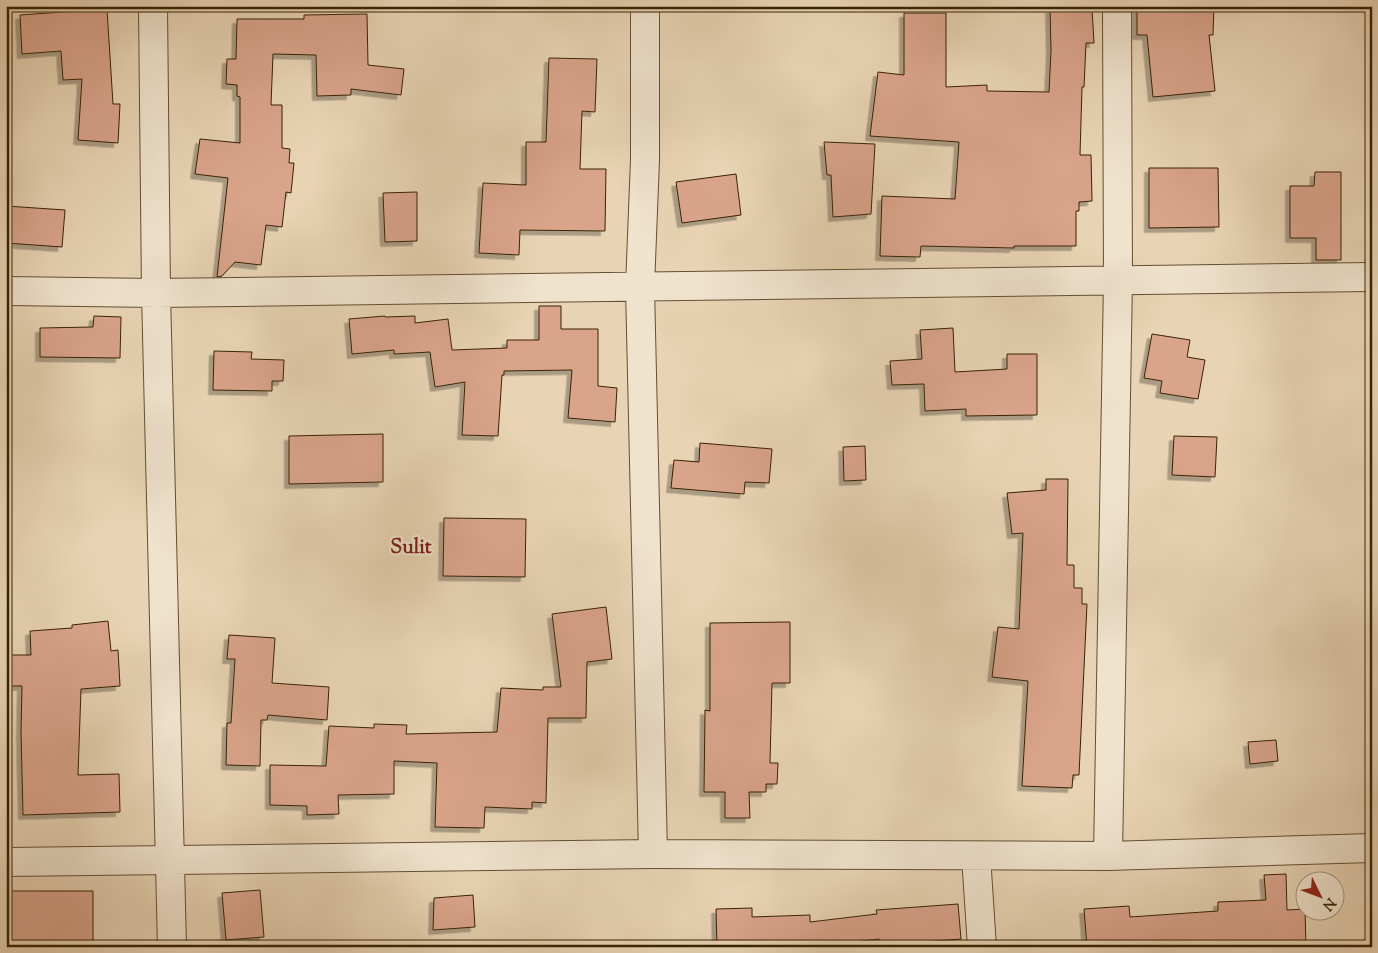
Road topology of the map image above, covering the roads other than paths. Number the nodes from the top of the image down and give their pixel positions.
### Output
1 (154, 6) edge
2 (645, 6) edge
3 (1117, 6) edge
4 (1372, 277) edge
5 (1118, 280) junction
6 (640, 287) junction
7 (6, 291) edge
8 (156, 293) junction
9 (1372, 848) edge
10 (653, 854) junction
11 (976, 856) junction
12 (1108, 856) junction
13 (170, 861) junction
14 (6, 862) edge
15 (172, 947) edge
16 (982, 947) edge

1 - 8 street
2 - 6 street
3 - 5 street
4 - 5 street
5 - 6 street
5 - 12 street
6 - 8 street
6 - 10 street
7 - 8 street
8 - 13 street
9 - 12 street
10 - 11 street
10 - 13 street
11 - 12 street
11 - 16 street
13 - 14 street
13 - 15 street

